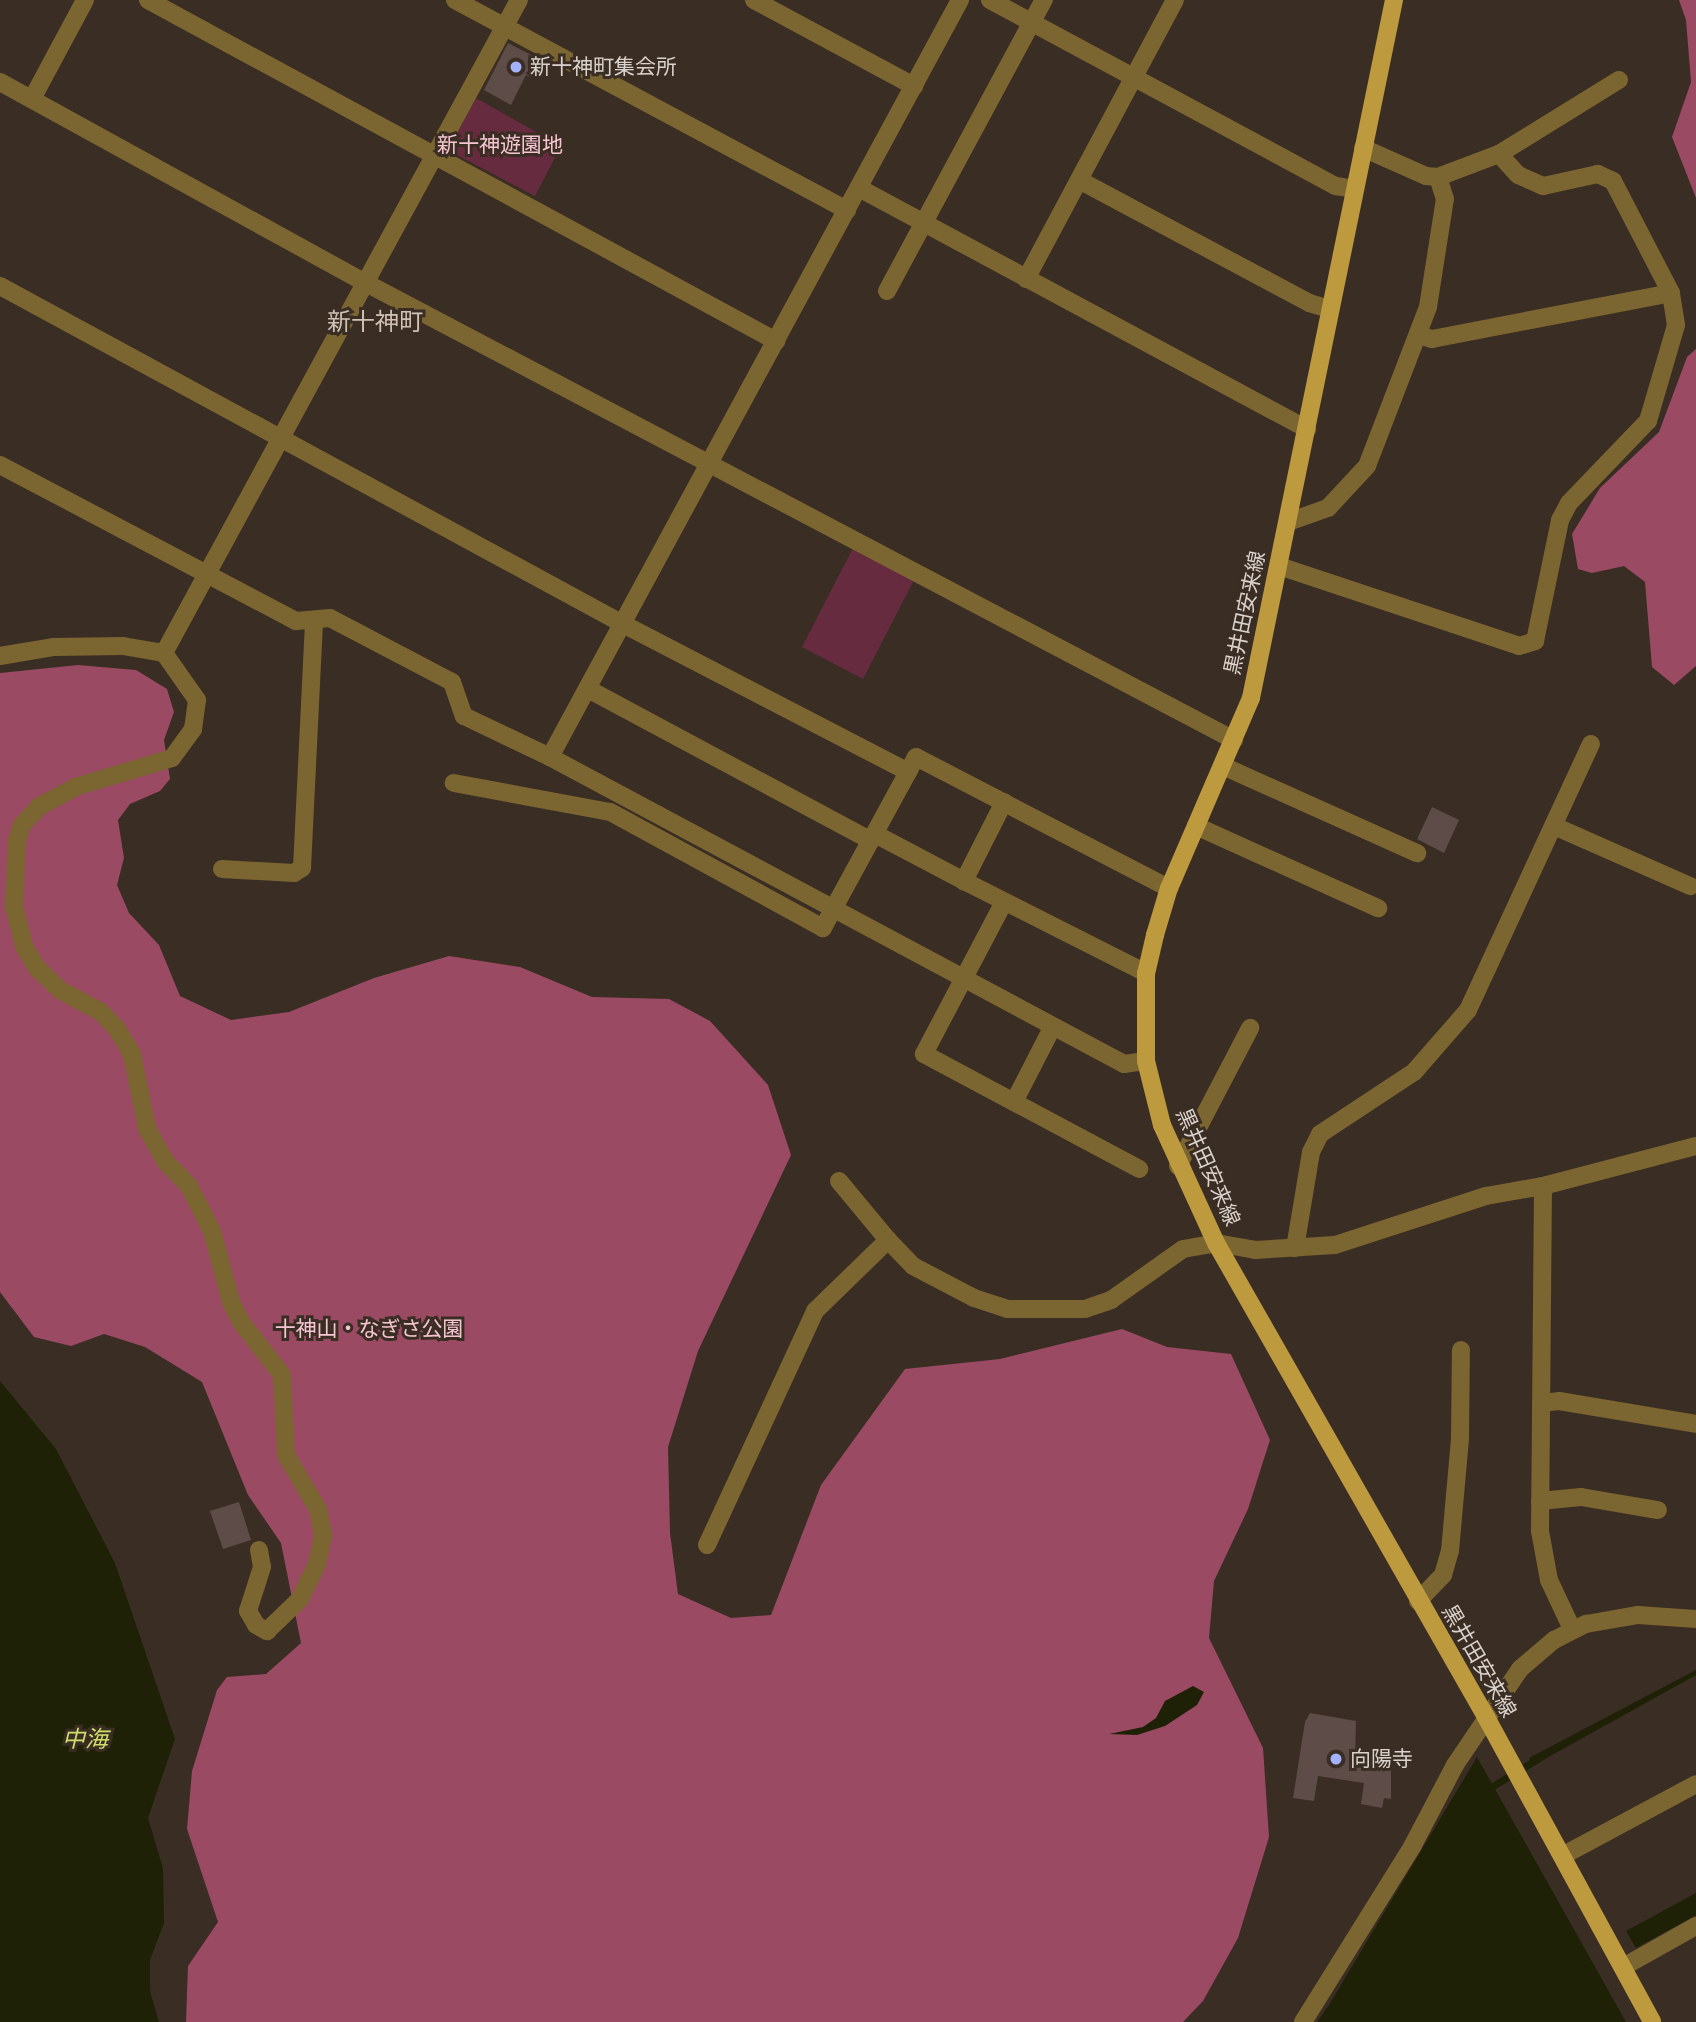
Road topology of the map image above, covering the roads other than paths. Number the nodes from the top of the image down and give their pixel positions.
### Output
1 (85, 0) edge
2 (148, 0) edge
3 (455, 0) edge
4 (519, 0) edge
5 (754, 0) edge
6 (960, 0) edge
7 (990, 0) edge
8 (1044, 0) edge
9 (1175, 0) edge
10 (1394, 0) edge
11 (1033, 22) junction
12 (504, 27) junction
13 (1134, 77) junction
14 (1619, 80) dead end
15 (0, 82) edge
16 (914, 86) junction
17 (32, 99) junction
18 (1363, 148) junction
19 (1499, 154) junction
20 (433, 158) junction
21 (1438, 177) junction
22 (1079, 180) junction
23 (859, 188) junction
24 (1354, 189) junction
25 (847, 210) junction
26 (921, 222) junction
27 (1026, 279) junction
28 (366, 283) junction
29 (0, 286) edge
30 (887, 291) dead end
31 (1671, 293) junction
32 (1331, 309) junction
33 (1418, 335) junction
34 (776, 341) junction
35 (1307, 429) junction
36 (281, 436) junction
37 (710, 464) junction
38 (0, 465) edge
39 (1288, 522) junction
40 (1279, 566) junction
41 (205, 574) junction
42 (314, 621) junction
43 (623, 624) junction
44 (164, 653) junction
45 (0, 656) edge
46 (588, 689) junction
47 (1234, 740) junction
48 (1591, 744) dead end
49 (550, 757) junction
50 (1223, 766) junction
51 (908, 772) junction
52 (454, 783) dead end
53 (1004, 802) junction
54 (1196, 826) junction
55 (1554, 826) junction
56 (873, 838) junction
57 (1418, 853) dead end
58 (222, 869) dead end
59 (964, 881) junction
60 (1690, 886) dead end
61 (1169, 888) junction
62 (1004, 902) junction
63 (1378, 908) dead end
64 (835, 911) junction
65 (1146, 973) junction
66 (961, 979) junction
67 (1052, 1028) junction
68 (1250, 1028) dead end
69 (1146, 1061) junction
70 (1014, 1102) junction
71 (1696, 1146) edge
72 (1178, 1166) junction
73 (1139, 1169) dead end
74 (839, 1181) dead end
75 (1543, 1186) junction
76 (888, 1240) junction
77 (1216, 1243) junction
78 (1295, 1248) junction
79 (1461, 1350) dead end
80 (1541, 1403) junction
81 (1696, 1424) edge
82 (1540, 1501) junction
83 (1658, 1510) dead end
84 (707, 1545) dead end
85 (259, 1550) dead end
86 (1418, 1601) junction
87 (1696, 1619) edge
88 (1572, 1629) junction
89 (1486, 1717) junction
90 (1696, 1784) edge
91 (1562, 1856) junction
92 (1696, 1926) edge
93 (1623, 1967) junction
94 (1303, 2022) edge
95 (1652, 2022) edge

1 - 17 street
2 - 20 street
3 - 12 street
4 - 12 street
5 - 16 street
6 - 16 street
7 - 11 street
8 - 11 street
9 - 13 street
10 - 18 main road, 黒井田安来線
11 - 13 street
11 - 26 street
12 - 20 street
12 - 25 street
13 - 22 street
13 - 24 street
14 - 19 street
15 - 17 street
16 - 23 street
17 - 28 street
18 - 21 street
18 - 24 main road, 黒井田安来線
19 - 21 street
19 - 31 street
20 - 28 street
20 - 34 street
21 - 33 street
22 - 27 street
22 - 32 street
23 - 25 street
23 - 26 street
24 - 32 main road, 黒井田安来線
25 - 34 street
26 - 27 street
26 - 30 street
27 - 35 street
28 - 36 street
28 - 37 street
29 - 36 street
31 - 33 street
31 - 40 street
32 - 35 main road, 黒井田安来線
33 - 39 street
34 - 37 street
35 - 39 main road, 黒井田安来線
36 - 41 street
36 - 43 street
37 - 43 street
37 - 47 street
38 - 41 street
39 - 40 main road, 黒井田安来線
40 - 47 main road, 黒井田安来線
41 - 42 street
41 - 44 street
42 - 49 street
42 - 58 street
43 - 46 street
43 - 51 street
44 - 45 street
44 - 85 street
46 - 49 street
46 - 56 street
47 - 50 main road, 黒井田安来線
48 - 55 street
49 - 64 street
50 - 54 main road, 黒井田安来線
50 - 57 street
51 - 53 street
51 - 56 street
52 - 64 street
53 - 59 street
53 - 61 street
54 - 61 main road, 黒井田安来線
54 - 63 street
55 - 60 street
55 - 78 street
56 - 59 street
56 - 64 street
59 - 62 street
61 - 65 main road, 黒井田安来線
62 - 65 street
62 - 66 street
64 - 66 street
65 - 69 main road, 黒井田安来線
66 - 67 street
66 - 70 street
67 - 69 street
67 - 70 street
68 - 72 street
69 - 72 main road, 黒井田安来線
70 - 73 street
71 - 75 street
72 - 77 main road, 黒井田安来線
74 - 76 street
75 - 78 street
75 - 80 street
76 - 77 street
76 - 84 street
77 - 78 street
77 - 86 main road, 黒井田安来線
79 - 86 street
80 - 81 street
80 - 82 street
82 - 83 street
82 - 88 street
86 - 89 main road, 黒井田安来線
87 - 88 street
88 - 89 street
89 - 91 main road, 黒井田安来線
89 - 94 street
90 - 91 street
91 - 93 main road, 黒井田安来線
92 - 93 street
93 - 95 main road, 黒井田安来線

